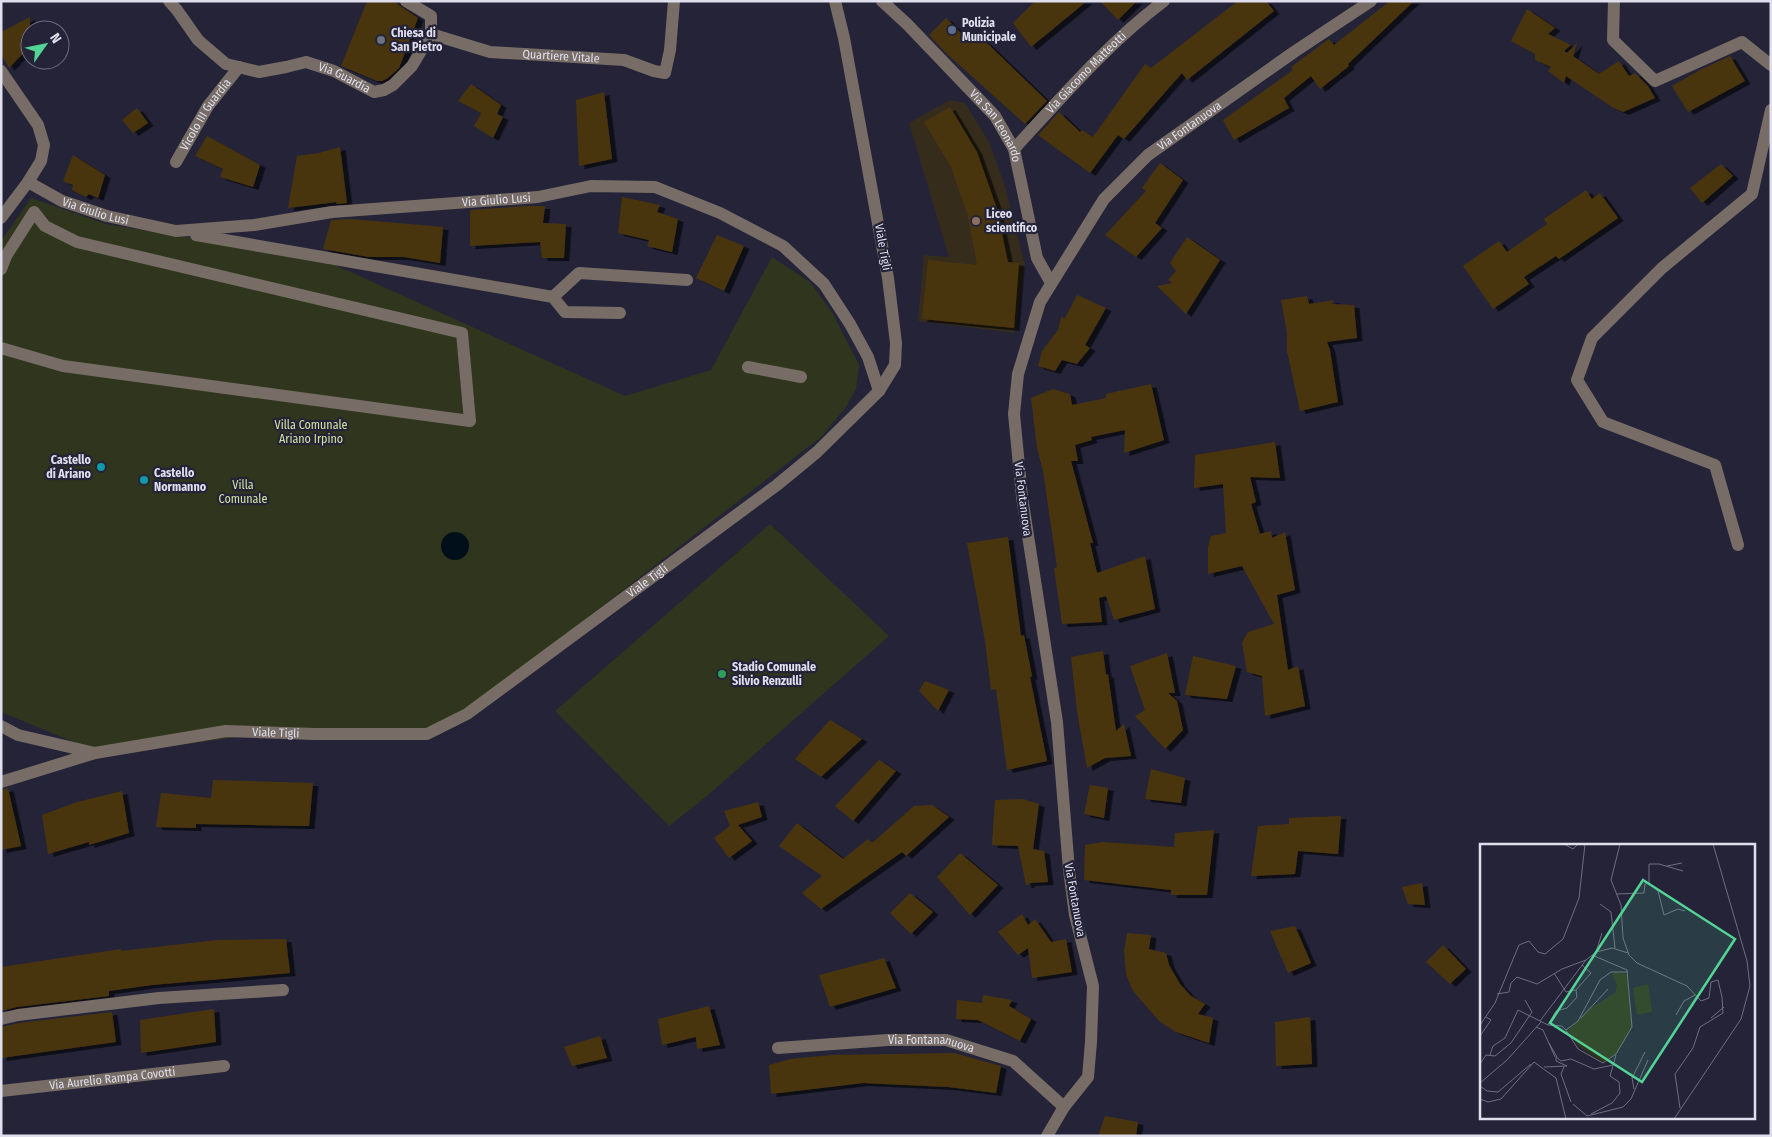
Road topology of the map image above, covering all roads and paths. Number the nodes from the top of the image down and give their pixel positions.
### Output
1 (169, 1) edge
2 (406, 1) edge
3 (674, 1) edge
4 (835, 1) edge
5 (882, 1) edge
6 (1164, 1) edge
7 (1371, 1) edge
8 (1614, 1) edge
9 (431, 34) junction
10 (1771, 65) edge
11 (239, 67) junction
12 (1, 71) edge
13 (1771, 110) edge
14 (1014, 149) junction
15 (176, 162) dead end
16 (28, 182) junction
17 (1, 218) edge
18 (176, 231) junction
19 (1, 269) edge
20 (687, 280) dead end
21 (1051, 282) junction
22 (553, 297) junction
23 (620, 313) dead end
24 (1, 348) edge
25 (748, 367) dead end
26 (801, 377) dead end
27 (879, 391) junction
28 (1738, 545) dead end
29 (1, 726) edge
30 (95, 752) junction
31 (1, 782) edge
32 (283, 990) dead end
33 (1, 1019) edge
34 (778, 1048) dead end
35 (224, 1066) dead end
36 (1, 1091) edge
37 (1064, 1107) junction
38 (1048, 1136) edge

1 - 11 street, Via Guardia
2 - 9 street
3 - 9 street, Quartiere Vitale
4 - 27 street, Viale Tigli
5 - 14 street, Via San Leonardo
6 - 14 street, Via Giacomo Matteotti
7 - 21 street, Via Fontanuova
8 - 10 street
9 - 11 street, Via Guardia
11 - 15 street, Vicolo III Guardia
12 - 16 street
13 - 28 street
14 - 21 street, Via San Leonardo
16 - 17 street
16 - 18 street, Via Giulio Lusi
18 - 22 street
18 - 27 street, Via Giulio Lusi
19 - 24 street
20 - 22 street
21 - 37 street, Via Fontanuova
22 - 23 street
25 - 26 street
27 - 30 street, Viale Tigli
29 - 30 street, Viale Tigli
30 - 31 street
32 - 33 street
34 - 37 street, Via Fontananuova
35 - 36 street, Via Aurelio Rampa Covotti
37 - 38 street, Via Fontanuova

